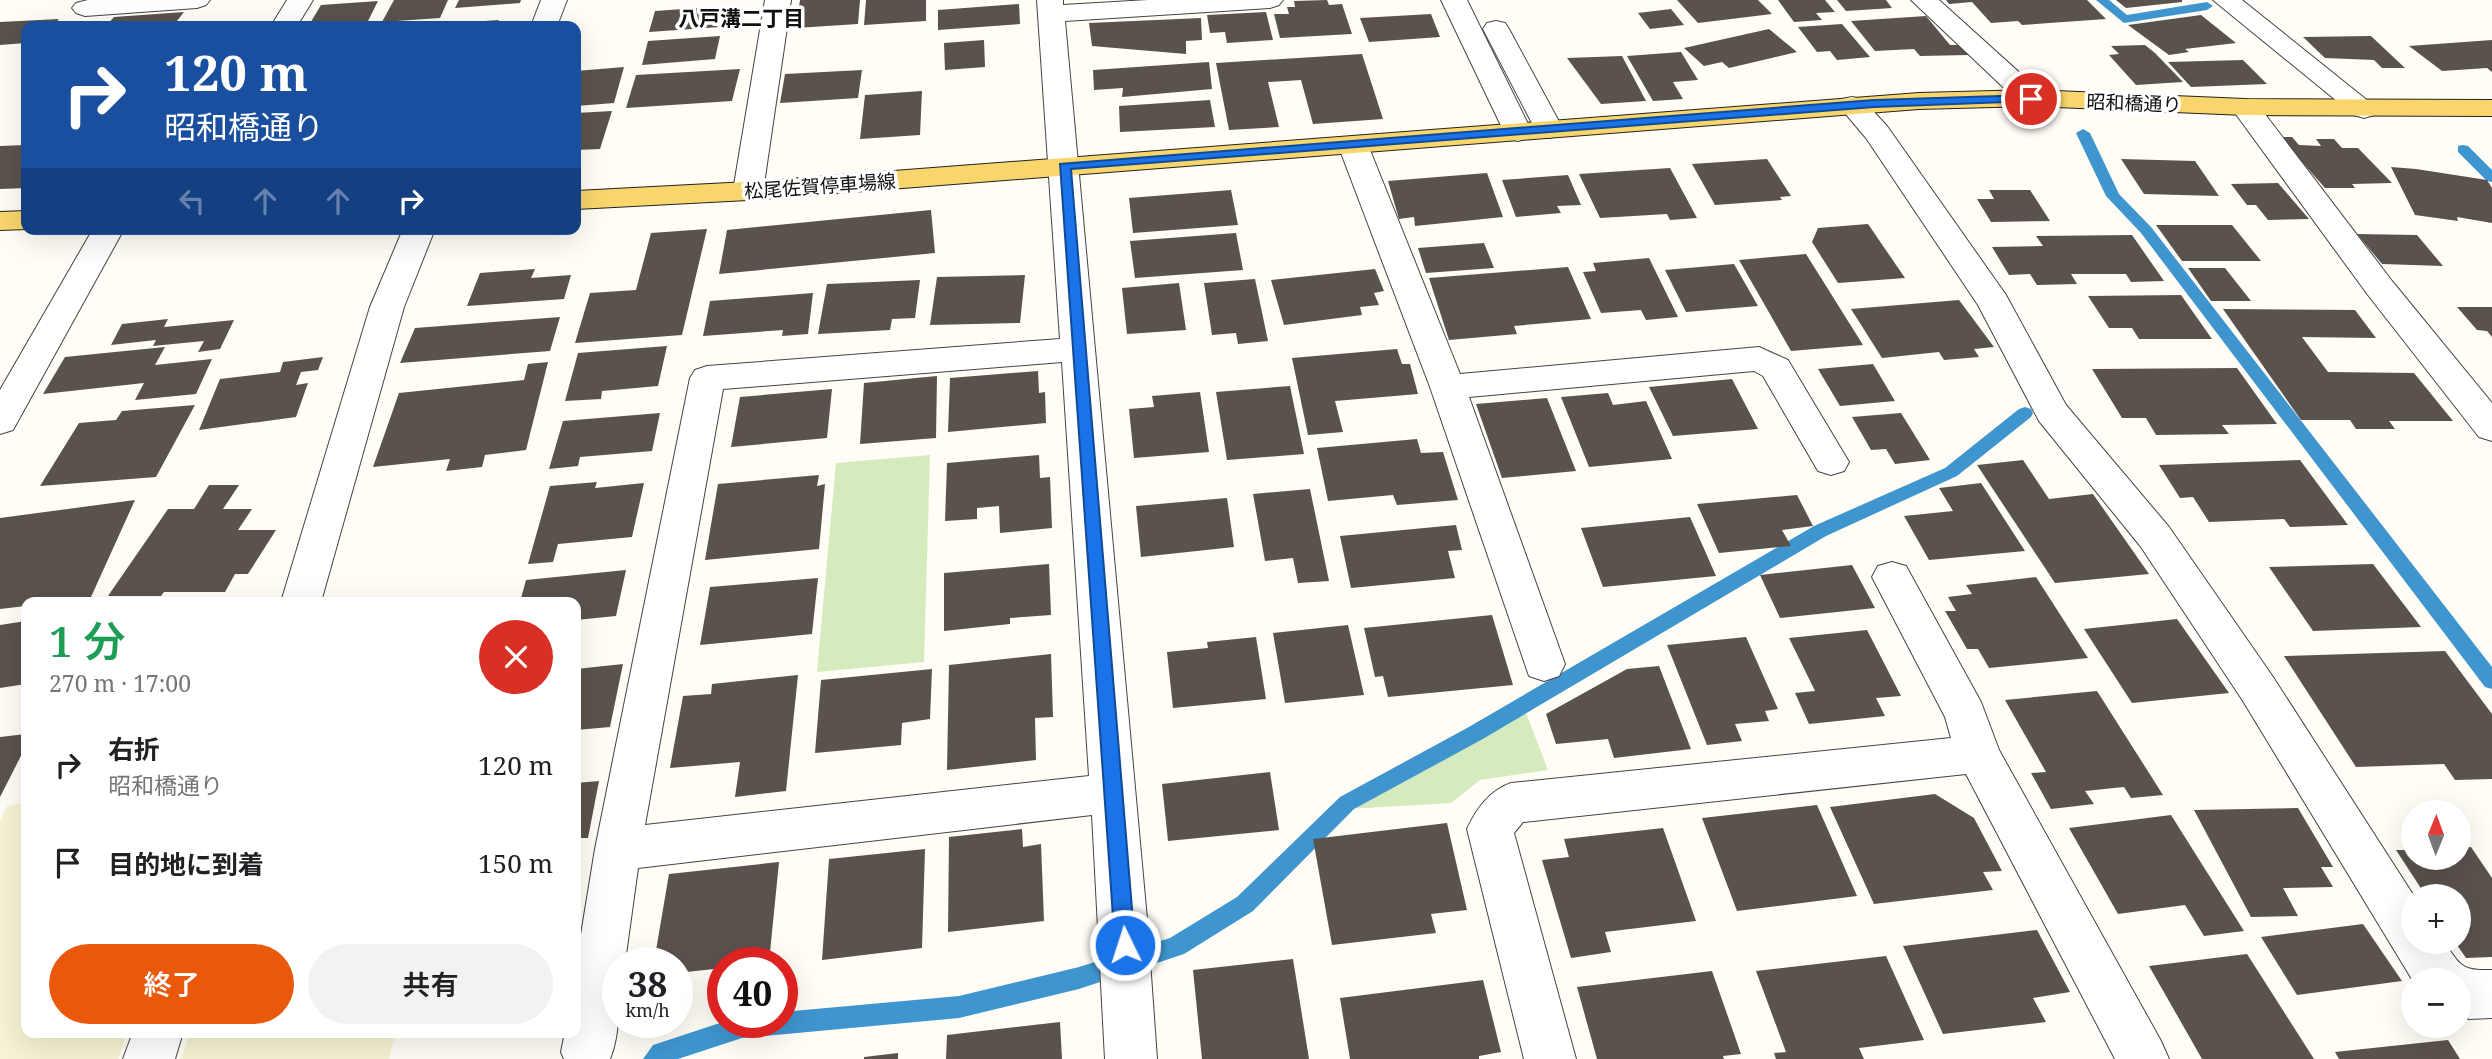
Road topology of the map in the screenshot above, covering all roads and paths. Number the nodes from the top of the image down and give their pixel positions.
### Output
1 (197, 0) edge
2 (300, 0) edge
3 (554, 0) edge
4 (778, 0) edge
5 (1270, 0) edge
6 (1454, 0) edge
7 (1480, 0) edge
8 (1924, 0) edge
9 (2226, 0) edge
10 (1050, 7) edge
11 (85, 8) dead end
12 (287, 21) edge
13 (546, 21) edge
14 (2031, 99) junction
15 (1852, 105) junction
16 (2245, 107) junction
17 (2492, 108) edge
18 (2364, 109) junction
19 (1549, 129) junction
20 (1518, 132) junction
21 (1353, 145) junction
22 (1064, 166) junction
23 (748, 191) junction
24 (581, 200) edge
25 (21, 220) edge
26 (0, 221) edge
27 (106, 235) edge
28 (417, 235) edge
29 (1078, 349) junction
30 (1448, 387) junction
31 (0, 422) edge
32 (2492, 428) edge
33 (1831, 462) dead end
34 (1892, 577) dead end
35 (302, 597) edge
36 (1544, 664) dead end
37 (1978, 754) junction
38 (1112, 793) junction
39 (618, 849) junction
40 (2401, 918) edge
41 (2492, 994) edge
42 (2471, 995) edge
43 (156, 1038) edge
44 (587, 1052) dead end
45 (149, 1059) edge
46 (1131, 1059) edge
47 (1550, 1059) edge
48 (2143, 1059) edge

1 - 11 street
2 - 12 street
3 - 13 street
4 - 23 street
5 - 10 street
6 - 20 street
7 - 19 street
8 - 14 street
9 - 18 street
10 - 22 street
14 - 15 main road, 昭和橋通り
14 - 16 main road, 昭和橋通り
15 - 19 main road, 昭和橋通り
15 - 40 street
16 - 18 main road, 昭和橋通り
16 - 32 street
17 - 18 main road, 昭和橋通り
19 - 20 main road, 昭和橋通り
20 - 21 main road, 昭和橋通り
21 - 22 main road, 昭和橋通り
21 - 30 street
22 - 23 main road, 松尾佐賀停車場線
22 - 29 street
23 - 24 main road, 松尾佐賀停車場線
25 - 26 main road
27 - 31 street
28 - 35 street
29 - 38 street
29 - 39 street
30 - 33 street
30 - 36 street
34 - 37 street
37 - 47 street
37 - 48 street
38 - 39 street
38 - 46 street
39 - 44 street
41 - 42 street
43 - 45 street

